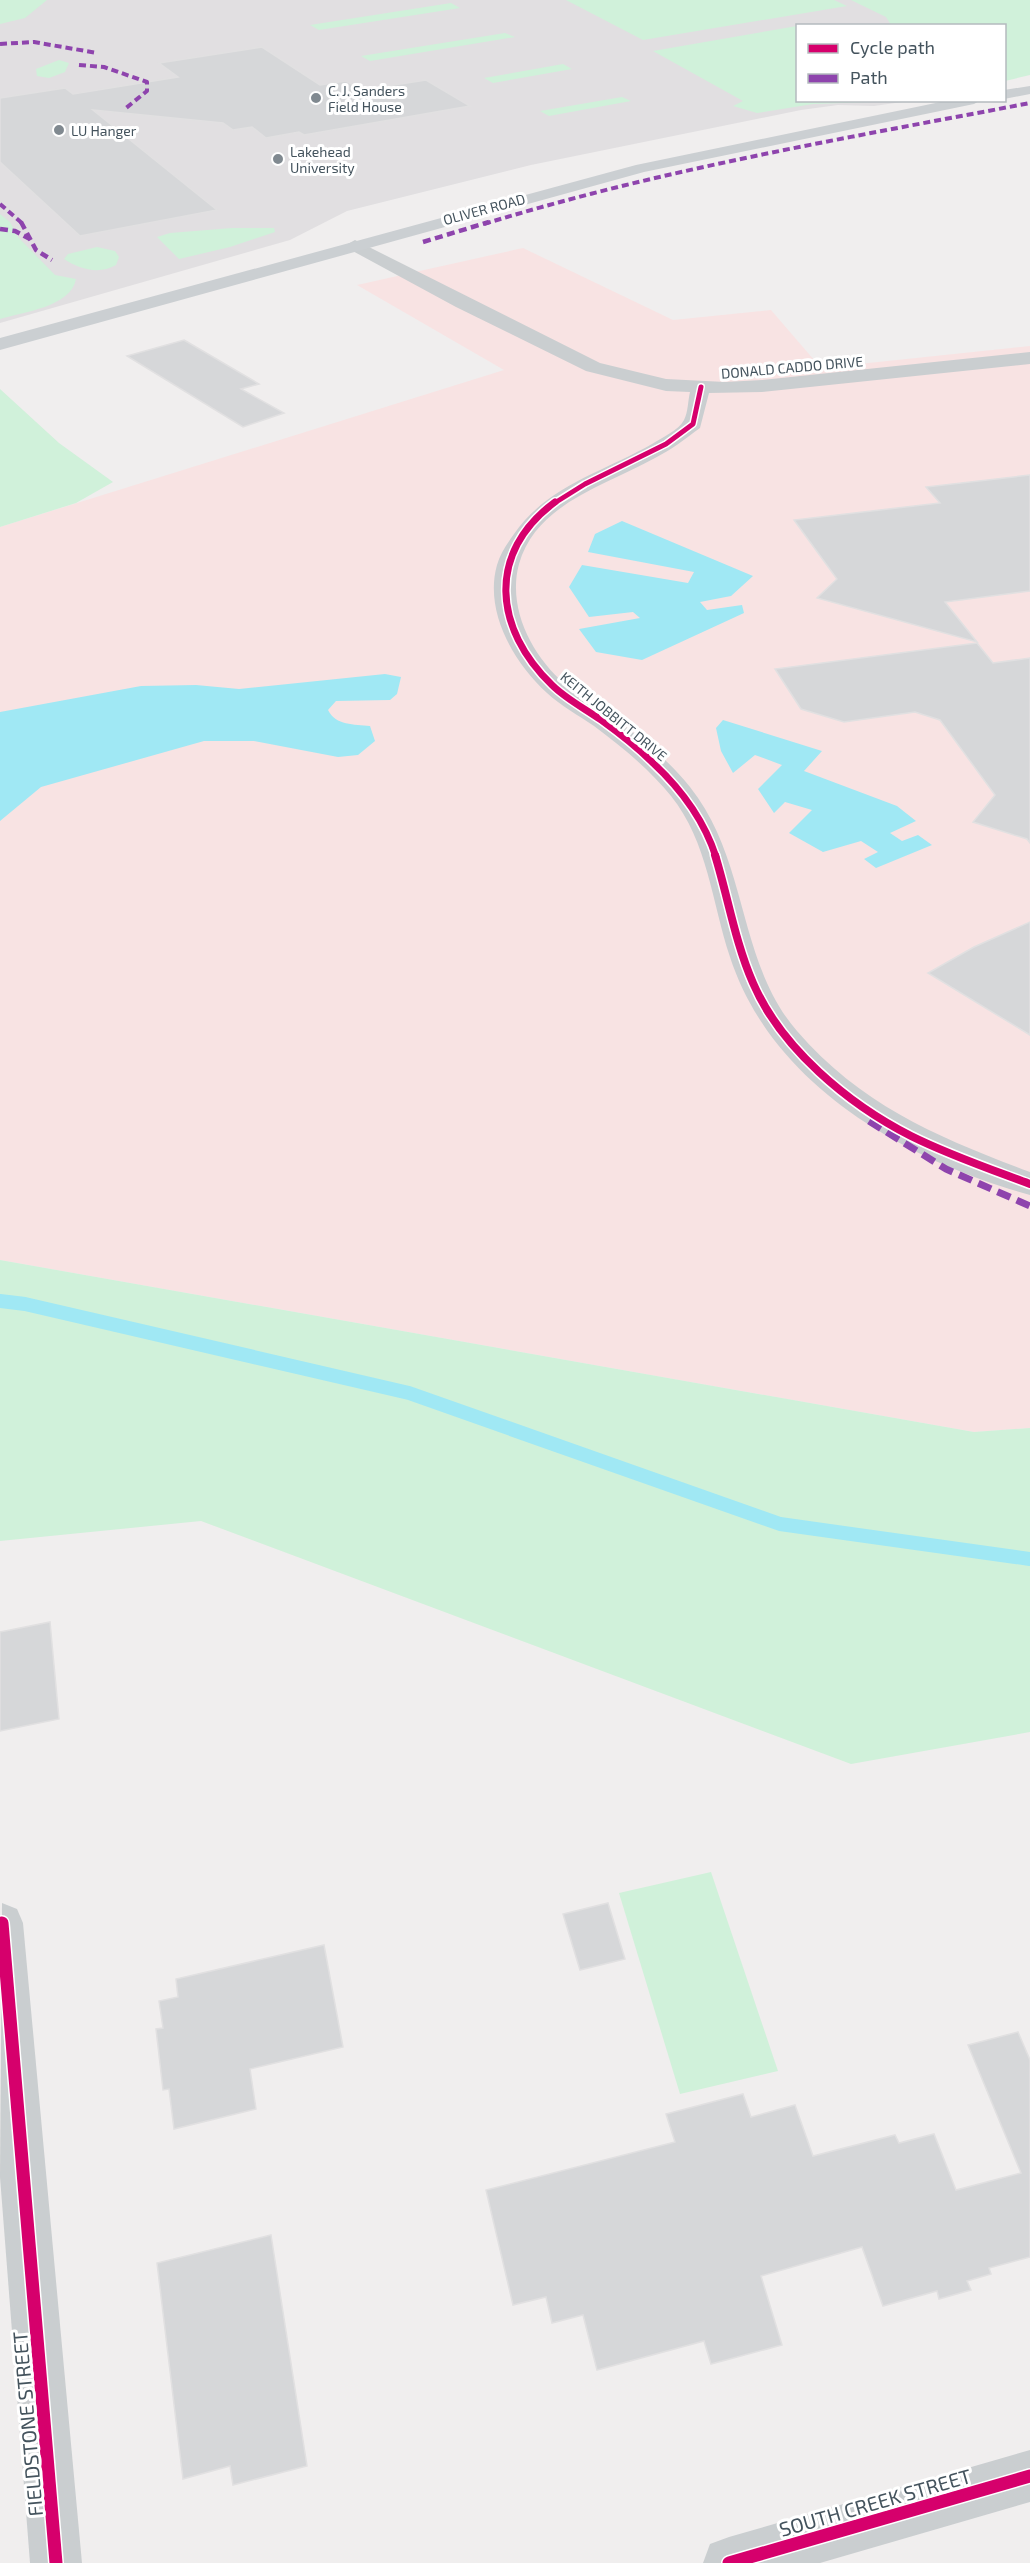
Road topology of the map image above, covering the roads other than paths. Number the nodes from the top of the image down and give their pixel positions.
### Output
1 (1030, 90) edge
2 (1006, 95) edge
3 (964, 102) edge
4 (355, 245) junction
5 (0, 344) edge
6 (1030, 358) edge
7 (701, 387) junction
8 (1030, 1184) edge
9 (2, 1923) dead end
10 (1030, 2476) edge
11 (56, 2563) edge
12 (729, 2563) edge

1 - 2 main road
3 - 4 main road, OLIVER ROAD
4 - 5 main road, OLIVER ROAD
4 - 7 street, DONALD CADDO DRIVE
6 - 7 street, DONALD CADDO DRIVE
7 - 8 street, KEITH JOBBITT DRIVE
9 - 11 street, FIELDSTONE STREET
10 - 12 street, SOUTH CREEK STREET

